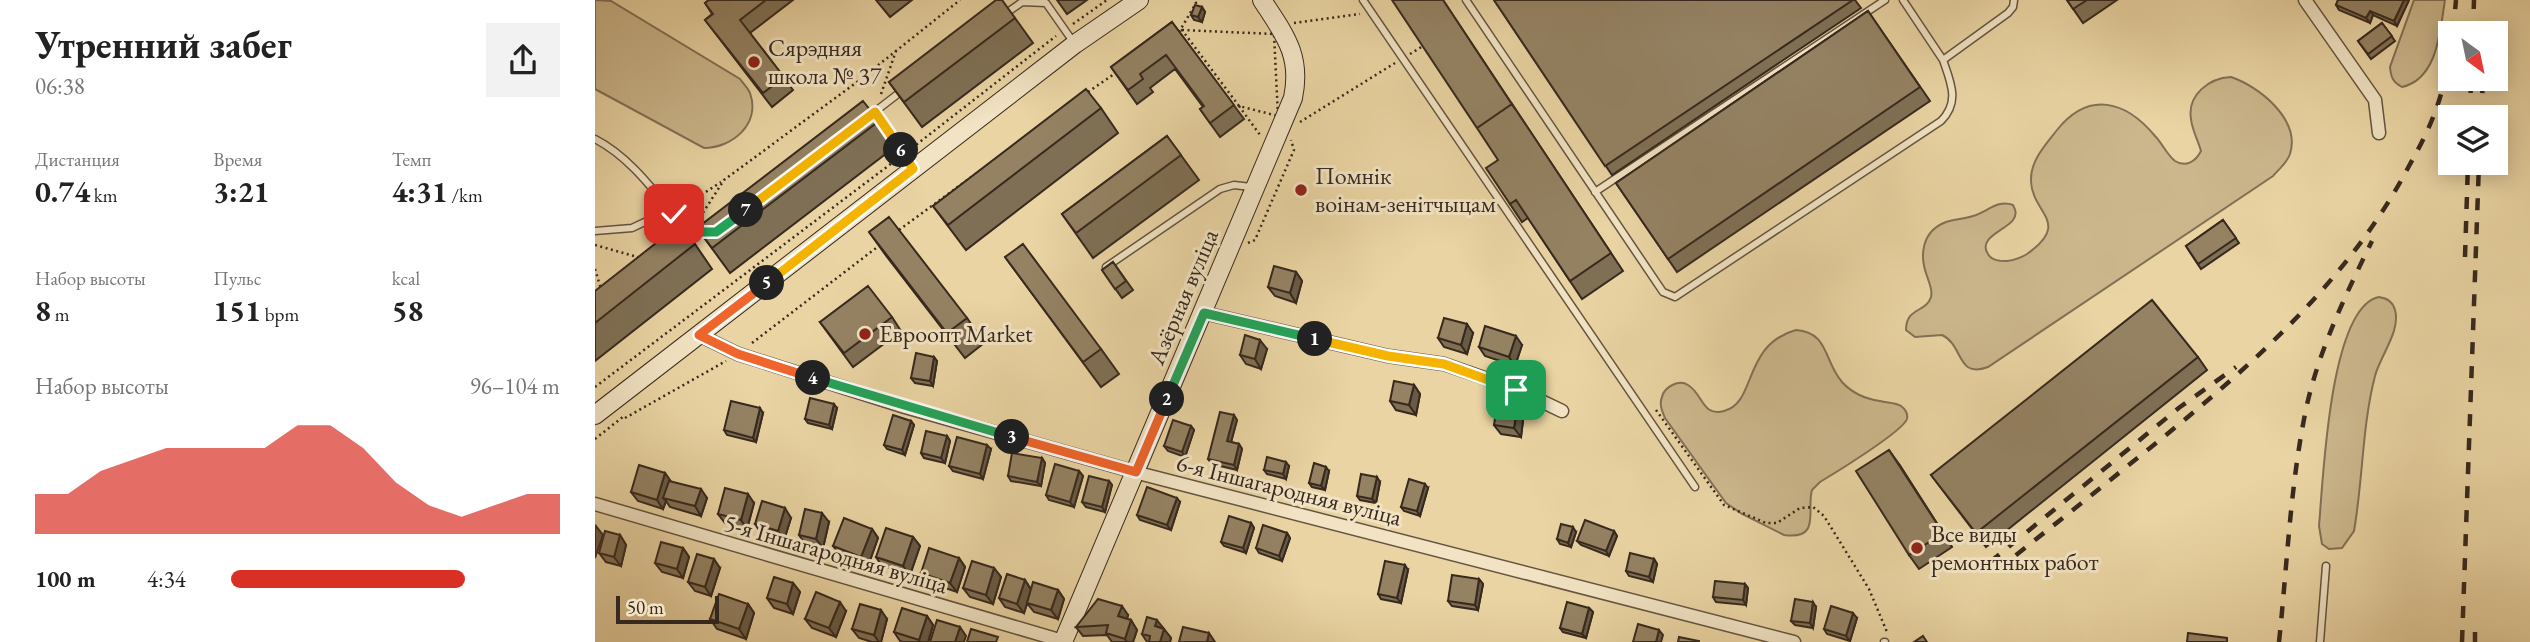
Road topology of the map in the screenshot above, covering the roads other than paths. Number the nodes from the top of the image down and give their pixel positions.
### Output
1 (1139, 0) edge
2 (1363, 0) edge
3 (1466, 0) edge
4 (1885, 0) edge
5 (1903, 0) edge
6 (2014, 0) edge
7 (2305, 0) edge
8 (1268, 4) edge
9 (1000, 18) edge
10 (1069, 37) junction
11 (1943, 60) junction
12 (913, 82) edge
13 (875, 112) junction
14 (864, 120) edge
15 (2379, 133) dead end
16 (595, 139) edge
17 (909, 161) junction
18 (1256, 188) junction
19 (1595, 192) junction
20 (672, 212) junction
21 (595, 231) edge
22 (691, 232) junction
23 (716, 232) edge
24 (673, 247) edge
25 (1107, 267) edge
26 (1204, 313) junction
27 (699, 335) junction
28 (1562, 411) dead end
29 (595, 415) edge
30 (1136, 472) junction
31 (1695, 487) dead end
32 (595, 505) edge
33 (2326, 566) dead end
34 (1064, 642) edge
35 (1794, 642) edge
36 (2320, 642) edge

1 - 10 street
2 - 31 lane
3 - 19 lane
4 - 19 lane
5 - 11 lane
6 - 11 lane
7 - 15 street
8 - 18 street, Азёрная вуліца
9 - 10 lane
10 - 17 street
11 - 19 lane
12 - 13 lane
13 - 14 lane
13 - 17 lane
16 - 20 lane
17 - 27 street
18 - 25 lane
18 - 26 street, Азёрная вуліца
20 - 21 lane
20 - 22 lane
22 - 23 lane
22 - 24 lane
26 - 28 street
26 - 30 street, Азёрная вуліца
27 - 29 street
27 - 30 street, 6-я Іншагародняя вуліца
30 - 34 street, Азёрная вуліца
30 - 35 street, 6-я Іншагародняя вуліца
32 - 34 street, 5-я Іншагародняя вуліца
33 - 36 lane

